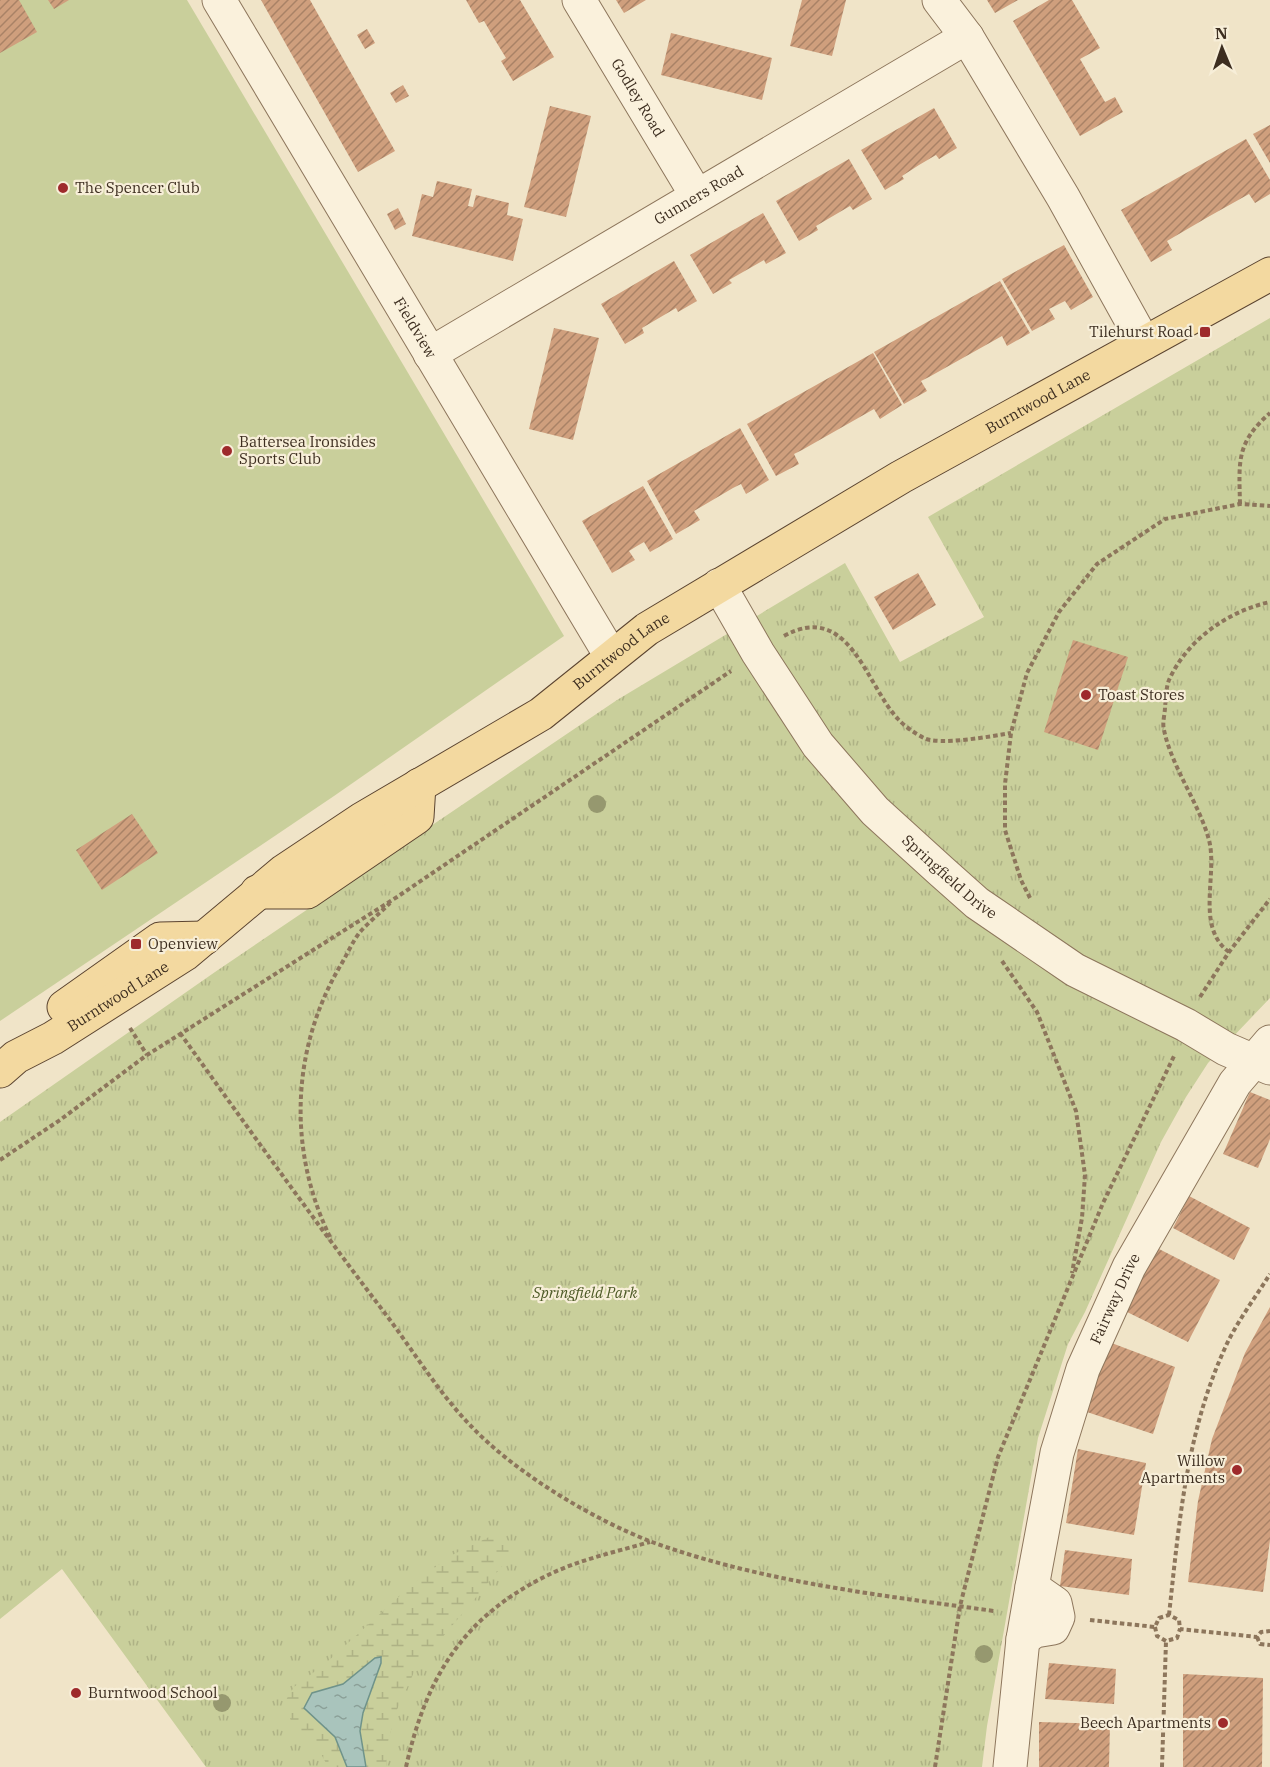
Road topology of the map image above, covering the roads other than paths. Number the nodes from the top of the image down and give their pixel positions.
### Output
1 (219, 0) edge
2 (579, 0) edge
3 (939, 0) edge
4 (967, 37) junction
5 (697, 196) junction
6 (1270, 274) edge
7 (1144, 343) junction
8 (430, 354) junction
9 (719, 585) junction
10 (611, 656) junction
11 (205, 938) junction
12 (65, 1030) junction
13 (1265, 1057) edge
14 (0, 1071) edge
15 (1010, 1767) edge

1 - 8 street, Fieldview
2 - 5 street, Godley Road
3 - 4 street
4 - 5 street, Gunners Road
4 - 7 street
5 - 8 street, Gunners Road
6 - 7 main road, Burntwood Lane
7 - 9 main road, Burntwood Lane
8 - 10 street, Fieldview
9 - 10 main road, Burntwood Lane
9 - 13 street, Springfield Drive
10 - 11 main road, Burntwood Lane
11 - 12 main road, Burntwood Lane
11 - 12 main road
12 - 14 main road, Burntwood Lane
13 - 15 street, Fairway Drive

